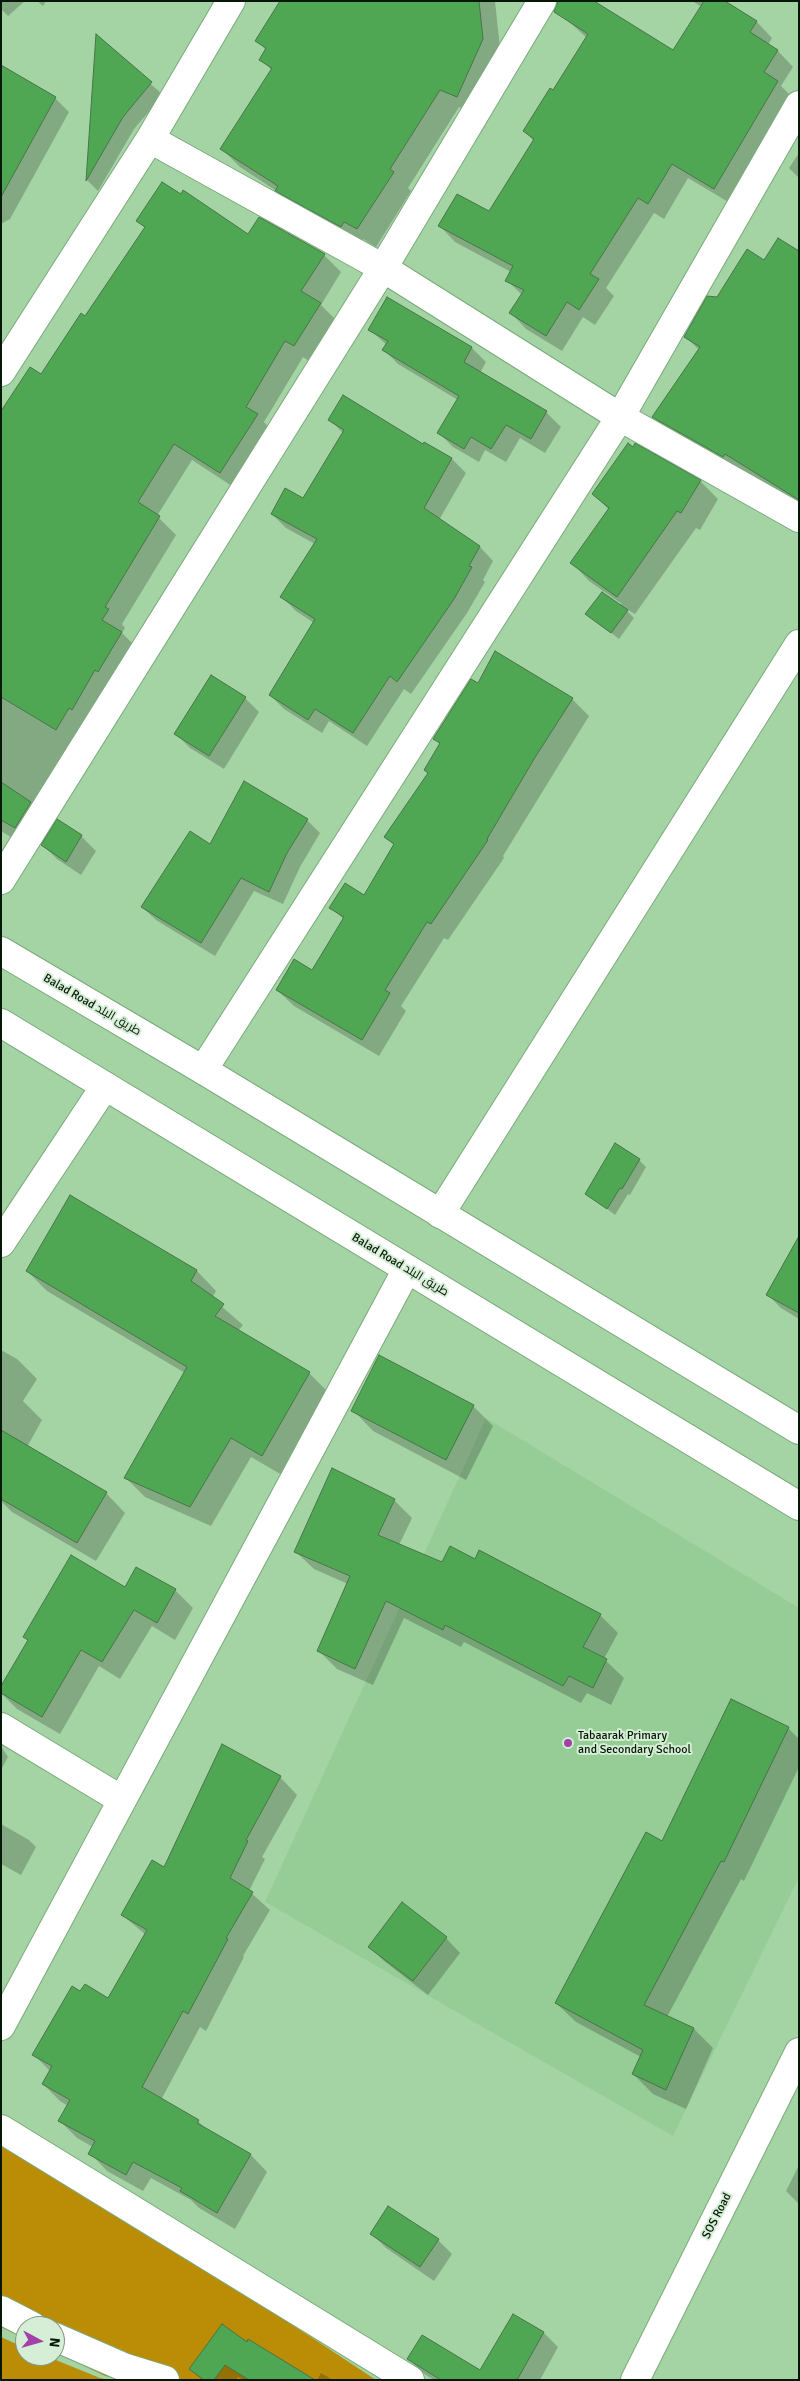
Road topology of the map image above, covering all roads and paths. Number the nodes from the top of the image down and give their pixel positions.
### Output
1 (231, 1) edge
2 (542, 1) edge
3 (799, 105) edge
4 (150, 139) junction
5 (383, 268) junction
6 (1, 372) edge
7 (620, 417) junction
8 (799, 518) edge
9 (799, 644) edge
10 (1, 880) edge
11 (1, 951) edge
12 (1, 1023) edge
13 (203, 1070) junction
14 (105, 1086) junction
15 (440, 1214) junction
16 (1, 1243) edge
17 (407, 1269) junction
18 (799, 1430) edge
19 (799, 1506) edge
20 (1, 1727) edge
21 (122, 1800) junction
22 (1, 2026) edge
23 (799, 2052) edge
24 (1, 2129) edge
25 (1, 2310) edge
26 (15, 2317) edge
27 (65, 2341) edge
28 (165, 2380) edge
29 (410, 2380) edge
30 (635, 2380) edge

1 - 4 main road
2 - 5 main road
3 - 7 main road
4 - 5 main road
4 - 6 main road
5 - 7 main road
5 - 10 main road
7 - 8 main road
7 - 13 main road
9 - 15 main road
11 - 13 main road, Balad Road طريق البلد
12 - 14 main road, Balad Road طريق البلد
13 - 15 main road, Balad Road طريق البلد
14 - 16 main road
14 - 17 main road, Balad Road طريق البلد
15 - 18 main road, Balad Road طريق البلد
17 - 19 main road, Balad Road طريق البلد
17 - 21 main road
20 - 21 main road
21 - 22 main road
23 - 30 main road, SOS Road
24 - 29 main road
25 - 26 main road
27 - 28 main road

